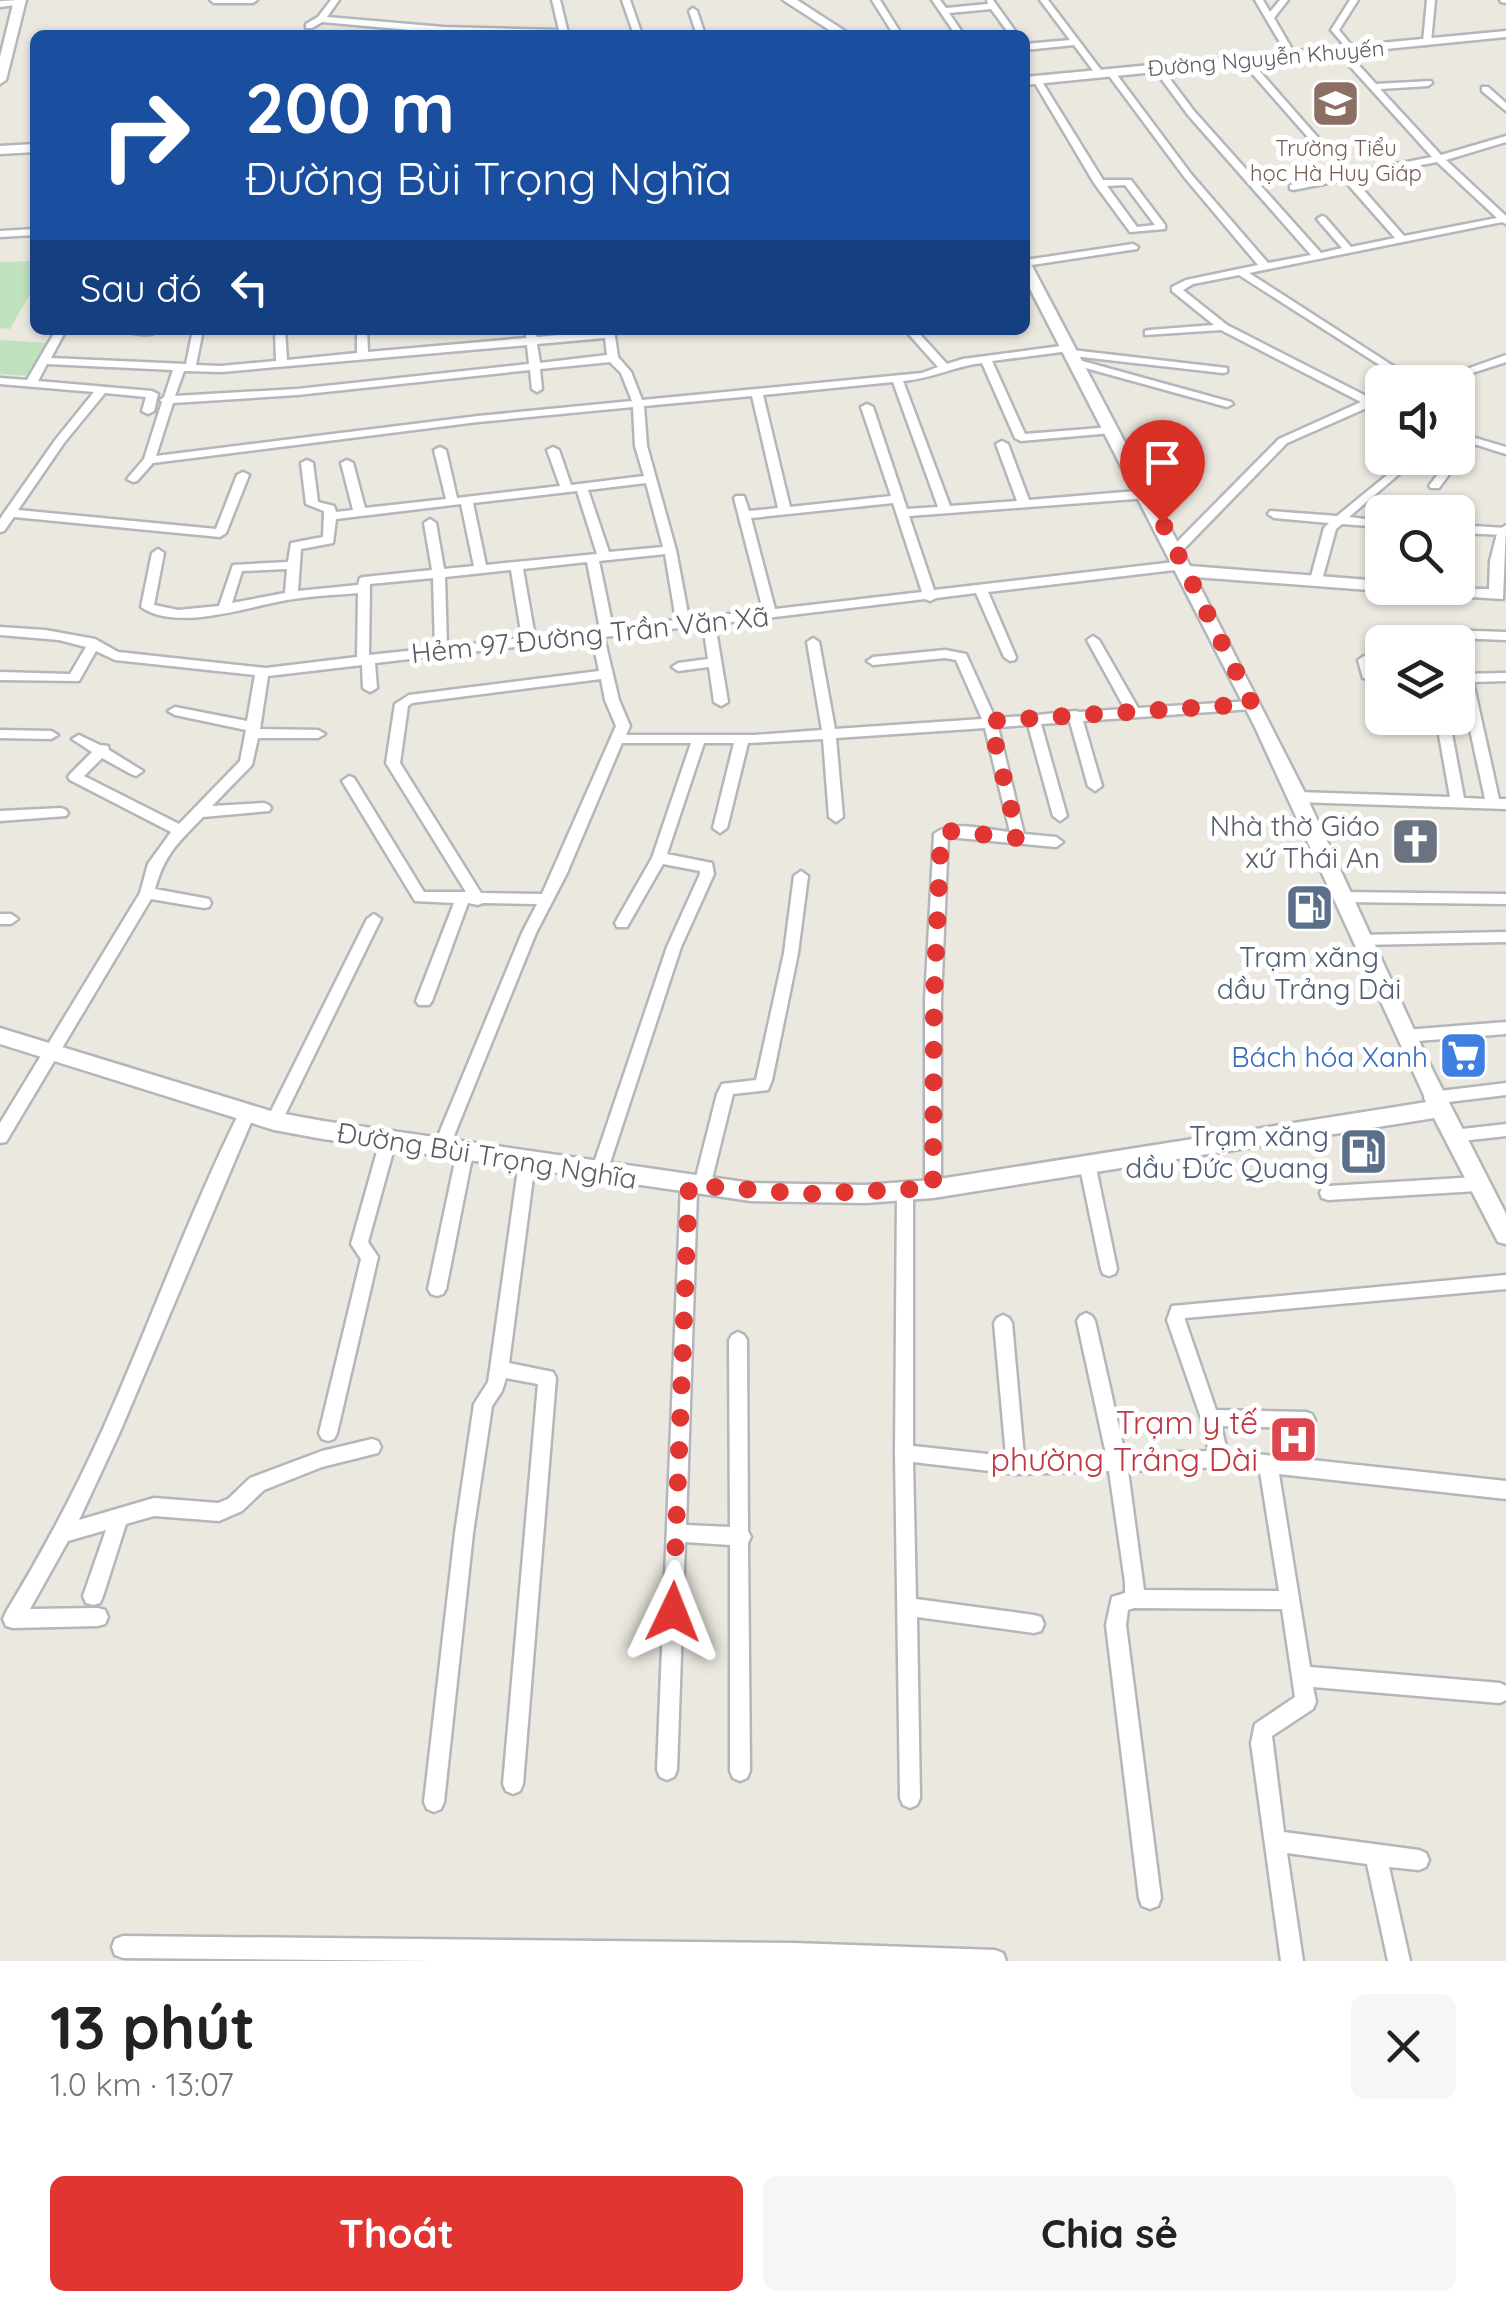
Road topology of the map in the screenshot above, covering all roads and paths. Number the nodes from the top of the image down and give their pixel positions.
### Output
1 (214, 0) edge
2 (253, 0) edge
3 (335, 0) edge
4 (556, 0) edge
5 (626, 0) edge
6 (789, 0) edge
7 (876, 0) edge
8 (936, 0) edge
9 (1044, 0) edge
10 (1259, 0) edge
11 (1284, 0) edge
12 (1354, 0) edge
13 (1431, 0) edge
14 (20, 1) edge
15 (992, 3) edge
16 (0, 4) edge
17 (943, 11) junction
18 (693, 12) dead end
19 (1270, 18) junction
20 (320, 19) junction
21 (308, 26) dead end
22 (408, 30) edge
23 (563, 30) edge
24 (636, 30) edge
25 (699, 30) edge
26 (836, 30) edge
27 (895, 30) edge
28 (956, 30) edge
29 (1011, 30) edge
30 (1506, 34) edge
31 (1078, 42) junction
32 (1427, 42) junction
33 (1030, 47) edge
34 (1347, 52) junction
35 (1292, 56) junction
36 (1245, 60) junction
37 (2, 62) edge
38 (1158, 68) junction
39 (1106, 73) junction
40 (0, 80) edge
41 (1031, 80) edge
42 (1428, 83) dead end
43 (1374, 87) junction
44 (1484, 89) dead end
45 (1506, 108) edge
46 (1506, 139) edge
47 (30, 148) edge
48 (0, 150) edge
49 (1324, 150) dead end
50 (1439, 159) junction
51 (1347, 178) junction
52 (1099, 183) junction
53 (1294, 188) dead end
54 (1322, 219) dead end
55 (1505, 220) edge
56 (30, 232) edge
57 (0, 234) edge
58 (1402, 240) junction
59 (1134, 248) dead end
60 (1349, 250) junction
61 (1318, 256) junction
62 (1030, 263) edge
63 (1266, 268) junction
64 (1242, 273) junction
65 (1030, 274) edge
66 (1223, 327) junction
67 (1149, 334) dead end
68 (58, 335) edge
69 (196, 335) edge
70 (280, 335) edge
71 (362, 335) edge
72 (531, 335) edge
73 (609, 335) edge
74 (915, 335) edge
75 (1071, 354) junction
76 (363, 356) junction
77 (613, 358) junction
78 (1506, 358) edge
79 (986, 359) junction
80 (44, 360) junction
81 (282, 363) junction
82 (1385, 365) edge
83 (535, 366) junction
84 (184, 368) junction
85 (946, 368) junction
86 (1475, 368) edge
87 (1223, 370) dead end
88 (896, 379) junction
89 (0, 381) edge
90 (31, 383) junction
91 (102, 389) junction
92 (537, 389) dead end
93 (757, 393) junction
94 (166, 400) junction
95 (1365, 401) edge
96 (1365, 402) edge
97 (638, 404) junction
98 (1227, 404) dead end
99 (867, 408) dead end
100 (148, 411) dead end
101 (1112, 430) junction
102 (1475, 442) edge
103 (1002, 444) dead end
104 (440, 450) dead end
105 (553, 450) dead end
106 (1506, 451) edge
107 (149, 460) junction
108 (307, 462) dead end
109 (347, 463) dead end
110 (1391, 475) edge
111 (1442, 475) edge
112 (242, 476) dead end
113 (133, 479) dead end
114 (650, 479) junction
115 (581, 486) junction
116 (1434, 486) dead end
117 (566, 487) junction
118 (1148, 494) junction
119 (740, 498) dead end
120 (466, 499) junction
121 (452, 500) junction
122 (0, 502) edge
123 (1024, 503) junction
124 (900, 506) junction
125 (13, 509) junction
126 (945, 509) junction
127 (785, 511) junction
128 (360, 512) junction
129 (1274, 514) dead end
130 (745, 515) junction
131 (330, 516) junction
132 (1337, 520) junction
133 (1365, 522) edge
134 (430, 523) dead end
135 (0, 528) edge
136 (1475, 531) edge
137 (1505, 534) edge
138 (670, 550) junction
139 (158, 553) dead end
140 (598, 556) junction
141 (1182, 562) junction
142 (292, 566) junction
143 (516, 566) junction
144 (482, 569) junction
145 (439, 573) junction
146 (1316, 580) junction
147 (1365, 584) edge
148 (362, 588) junction
149 (981, 589) junction
150 (1475, 594) edge
151 (291, 595) junction
152 (1501, 596) edge
153 (930, 597) junction
154 (224, 609) junction
155 (770, 613) junction
156 (708, 620) junction
157 (683, 623) junction
158 (602, 631) junction
159 (0, 632) edge
160 (1475, 635) edge
161 (1506, 636) edge
162 (529, 640) junction
163 (1094, 640) dead end
164 (813, 642) dead end
165 (94, 643) junction
166 (441, 650) junction
167 (1010, 657) dead end
168 (365, 659) junction
169 (874, 660) dead end
170 (1364, 660) dead end
171 (716, 662) junction
172 (1365, 664) edge
173 (678, 666) dead end
174 (262, 672) junction
175 (608, 674) junction
176 (0, 676) edge
177 (1506, 677) edge
178 (1475, 678) edge
179 (370, 688) dead end
180 (721, 702) dead end
181 (1252, 704) junction
182 (175, 711) dead end
183 (1132, 712) junction
184 (1075, 715) junction
185 (1032, 717) junction
186 (990, 721) junction
187 (1475, 722) edge
188 (254, 730) junction
189 (0, 734) edge
190 (318, 734) dead end
191 (829, 734) junction
192 (51, 735) dead end
193 (1446, 735) edge
194 (80, 739) dead end
195 (619, 739) junction
196 (699, 740) junction
197 (742, 740) junction
198 (102, 750) junction
199 (136, 772) dead end
200 (349, 781) dead end
201 (1094, 786) dead end
202 (1298, 798) junction
203 (1458, 803) junction
204 (1499, 803) edge
205 (264, 808) dead end
206 (200, 812) junction
207 (61, 813) dead end
208 (0, 816) edge
209 (1060, 816) dead end
210 (836, 817) dead end
211 (720, 828) dead end
212 (180, 831) junction
213 (1018, 838) junction
214 (1056, 842) dead end
215 (659, 858) junction
216 (801, 876) dead end
217 (147, 893) junction
218 (1341, 897) junction
219 (1506, 899) edge
220 (470, 900) junction
221 (546, 900) junction
222 (204, 903) dead end
223 (374, 919) dead end
224 (622, 924) dead end
225 (1506, 937) edge
226 (1360, 940) junction
227 (424, 1001) dead end
228 (1506, 1028) edge
229 (0, 1036) edge
230 (1404, 1036) junction
231 (51, 1052) junction
232 (1506, 1089) edge
233 (1435, 1104) junction
234 (248, 1113) junction
235 (274, 1120) junction
236 (1506, 1130) edge
237 (1452, 1136) junction
238 (0, 1137) edge
239 (388, 1141) junction
240 (441, 1148) junction
241 (465, 1152) junction
242 (527, 1162) junction
243 (1086, 1163) junction
244 (599, 1172) junction
245 (1477, 1184) junction
246 (695, 1186) junction
247 (933, 1188) junction
248 (905, 1192) junction
249 (1328, 1193) dead end
250 (1506, 1236) edge
251 (1109, 1269) dead end
252 (1506, 1282) edge
253 (437, 1289) dead end
254 (1086, 1321) dead end
255 (1003, 1323) dead end
256 (738, 1340) dead end
257 (500, 1369) junction
258 (1210, 1418) junction
259 (1306, 1420) dead end
260 (328, 1433) dead end
261 (372, 1447) dead end
262 (904, 1453) junction
263 (1220, 1459) junction
264 (1118, 1462) junction
265 (1268, 1463) junction
266 (1016, 1466) junction
267 (1506, 1490) edge
268 (118, 1520) junction
269 (676, 1533) junction
270 (65, 1534) junction
271 (742, 1537) junction
272 (93, 1596) dead end
273 (1134, 1598) junction
274 (1290, 1600) junction
275 (910, 1607) junction
276 (98, 1617) dead end
277 (1034, 1624) dead end
278 (1302, 1676) junction
279 (1500, 1692) dead end
280 (668, 1770) dead end
281 (740, 1771) dead end
282 (514, 1784) dead end
283 (910, 1798) dead end
284 (434, 1802) dead end
285 (1274, 1841) junction
286 (1376, 1855) junction
287 (1419, 1860) dead end
288 (1150, 1898) dead end
289 (123, 1947) dead end
290 (378, 1955) edge
291 (794, 1957) edge
292 (860, 1958) edge
293 (995, 1961) edge
294 (1292, 1961) edge
295 (1399, 1961) edge

1 - 2 street
3 - 20 street
4 - 23 street
5 - 24 street
6 - 26 street
7 - 27 street
8 - 17 street
9 - 31 street
10 - 19 street
11 - 19 street
12 - 34 street
13 - 32 street
14 - 16 street
14 - 37 street
15 - 17 street
15 - 29 street
17 - 28 street
18 - 25 street
19 - 35 street
20 - 21 street
20 - 22 street
30 - 32 street, Đường Nguyễn Khuyến
31 - 33 street
31 - 39 street
32 - 34 street, Đường Nguyễn Khuyến
34 - 35 street, Đường Nguyễn Khuyến
34 - 43 street
35 - 36 street, Đường Nguyễn Khuyến
36 - 38 street, Đường Nguyễn Khuyến
36 - 49 street
37 - 40 street
38 - 39 street, Đường Nguyễn Khuyến
38 - 61 street
39 - 41 street, Đường Nguyễn Khuyến
39 - 63 street
41 - 52 street
42 - 43 street
43 - 50 street
44 - 45 street
46 - 50 street
47 - 48 street
50 - 51 street
50 - 55 street
51 - 53 street
51 - 58 street
52 - 52 street
54 - 60 street
55 - 58 street
56 - 57 street
58 - 60 street
59 - 62 street
60 - 61 street
61 - 63 street
63 - 64 street
64 - 66 street
64 - 82 street
65 - 75 street
66 - 67 street
66 - 95 street
68 - 80 street
69 - 84 street
70 - 81 street
71 - 76 street
72 - 76 street
72 - 83 street
73 - 77 street
74 - 85 street
75 - 79 street
75 - 87 street
75 - 98 street
75 - 101 street
76 - 81 street
77 - 83 street
77 - 97 street
78 - 86 street
79 - 85 street
79 - 101 street
80 - 84 street
80 - 90 street
81 - 84 street
83 - 92 street
83 - 94 street
84 - 94 street
85 - 88 street
88 - 93 street
88 - 126 street
89 - 90 street
90 - 91 street
91 - 100 street
91 - 125 street
93 - 97 street
93 - 127 street
94 - 107 street
96 - 141 street
97 - 107 street
97 - 114 street
99 - 124 street
101 - 118 street
102 - 106 street
103 - 123 street
104 - 121 street
105 - 117 street
107 - 113 street
108 - 131 street
109 - 128 street
110 - 132 street
111 - 116 street
112 - 125 street
114 - 115 street
114 - 138 street
115 - 117 street
115 - 140 street
117 - 120 street
118 - 123 street
118 - 141 street
119 - 130 street
120 - 121 street
120 - 144 street
121 - 128 street
122 - 125 street
123 - 126 street
124 - 126 street
124 - 127 street
124 - 153 street
125 - 135 street
127 - 130 street
128 - 131 street
129 - 132 street
130 - 155 street
131 - 142 street
132 - 133 street
132 - 146 street
134 - 145 street
136 - 137 street
137 - 152 street
138 - 140 street
138 - 157 street
139 - 154 street
140 - 143 street
140 - 158 street
141 - 146 street
141 - 149 street, Hẻm 97 Đường Trần Văn Xã
141 - 181 street
142 - 151 street
142 - 154 street
143 - 144 street
143 - 162 street
144 - 145 street
145 - 148 street
145 - 166 street
146 - 147 street
148 - 151 street
148 - 168 street
149 - 153 street, Hẻm 97 Đường Trần Văn Xã
149 - 167 street
150 - 152 street
151 - 154 street
153 - 155 street, Hẻm 97 Đường Trần Văn Xã
155 - 156 street, Hẻm 97 Đường Trần Văn Xã
156 - 157 street, Hẻm 97 Đường Trần Văn Xã
156 - 171 street
157 - 158 street, Hẻm 97 Đường Trần Văn Xã
158 - 162 street, Hẻm 97 Đường Trần Văn Xã
158 - 175 street
159 - 165 street, Hẻm 97 Đường Trần Văn Xã
160 - 161 street
162 - 166 street, Hẻm 97 Đường Trần Văn Xã
163 - 183 street
164 - 191 street
165 - 174 street, Hẻm 97 Đường Trần Văn Xã
165 - 176 street
166 - 168 street, Hẻm 97 Đường Trần Văn Xã
168 - 174 street, Hẻm 97 Đường Trần Văn Xã
168 - 179 street
169 - 186 street
170 - 172 street
171 - 173 street
171 - 180 street
174 - 188 street
175 - 195 street
175 - 220 street
177 - 178 street
181 - 183 street
181 - 202 street
182 - 188 street
183 - 184 street
184 - 185 street
184 - 201 street
185 - 186 street
185 - 209 street
186 - 191 street
186 - 213 street
187 - 204 street
188 - 190 street
188 - 206 street
189 - 192 street
191 - 197 street
191 - 210 street
193 - 203 street
194 - 198 street
195 - 196 street
195 - 221 street
196 - 197 street
196 - 215 street
197 - 211 street
198 - 199 street
198 - 212 street
200 - 220 street
202 - 203 street
202 - 218 street
203 - 204 street
205 - 206 street
206 - 212 street
207 - 208 street
212 - 217 street
213 - 214 street
213 - 247 street
215 - 224 street
215 - 244 street
216 - 246 street
217 - 222 street
217 - 231 street
218 - 219 street
218 - 226 street
220 - 221 street
220 - 227 street
221 - 240 street
223 - 235 street
225 - 226 street
226 - 230 street
228 - 230 street
229 - 231 street, Đường Bùi Trọng Nghĩa
230 - 233 street
231 - 234 street, Đường Bùi Trọng Nghĩa
231 - 238 street
232 - 233 street
233 - 237 street
233 - 243 street, Đường Bùi Trọng Nghĩa
234 - 235 street, Đường Bùi Trọng Nghĩa
234 - 270 street
235 - 239 street, Đường Bùi Trọng Nghĩa
236 - 237 street
237 - 245 street
239 - 240 street, Đường Bùi Trọng Nghĩa
239 - 260 street
240 - 241 street, Đường Bùi Trọng Nghĩa
241 - 242 street, Đường Bùi Trọng Nghĩa
241 - 253 street
242 - 244 street, Đường Bùi Trọng Nghĩa
242 - 257 street
243 - 247 street, Đường Bùi Trọng Nghĩa
243 - 251 street
244 - 246 street, Đường Bùi Trọng Nghĩa
245 - 249 street
245 - 250 street
246 - 248 street, Đường Bùi Trọng Nghĩa
246 - 269 street
247 - 248 street, Đường Bùi Trọng Nghĩa
248 - 262 street
252 - 258 street
254 - 264 street
255 - 266 street
256 - 271 street
257 - 282 street
257 - 284 street
258 - 259 street
258 - 263 street
261 - 268 street
262 - 266 street
262 - 275 street
263 - 264 street
263 - 265 street
264 - 266 street
264 - 273 street
265 - 267 street
265 - 274 street
268 - 270 street
268 - 272 street
269 - 271 street
269 - 280 street
270 - 276 street
271 - 281 street
273 - 274 street
273 - 288 street
274 - 278 street
275 - 277 street
275 - 283 street
278 - 279 street
278 - 285 street
285 - 286 street
285 - 294 street
286 - 287 street
286 - 295 street
289 - 290 street
290 - 291 street
291 - 292 street
292 - 293 street

